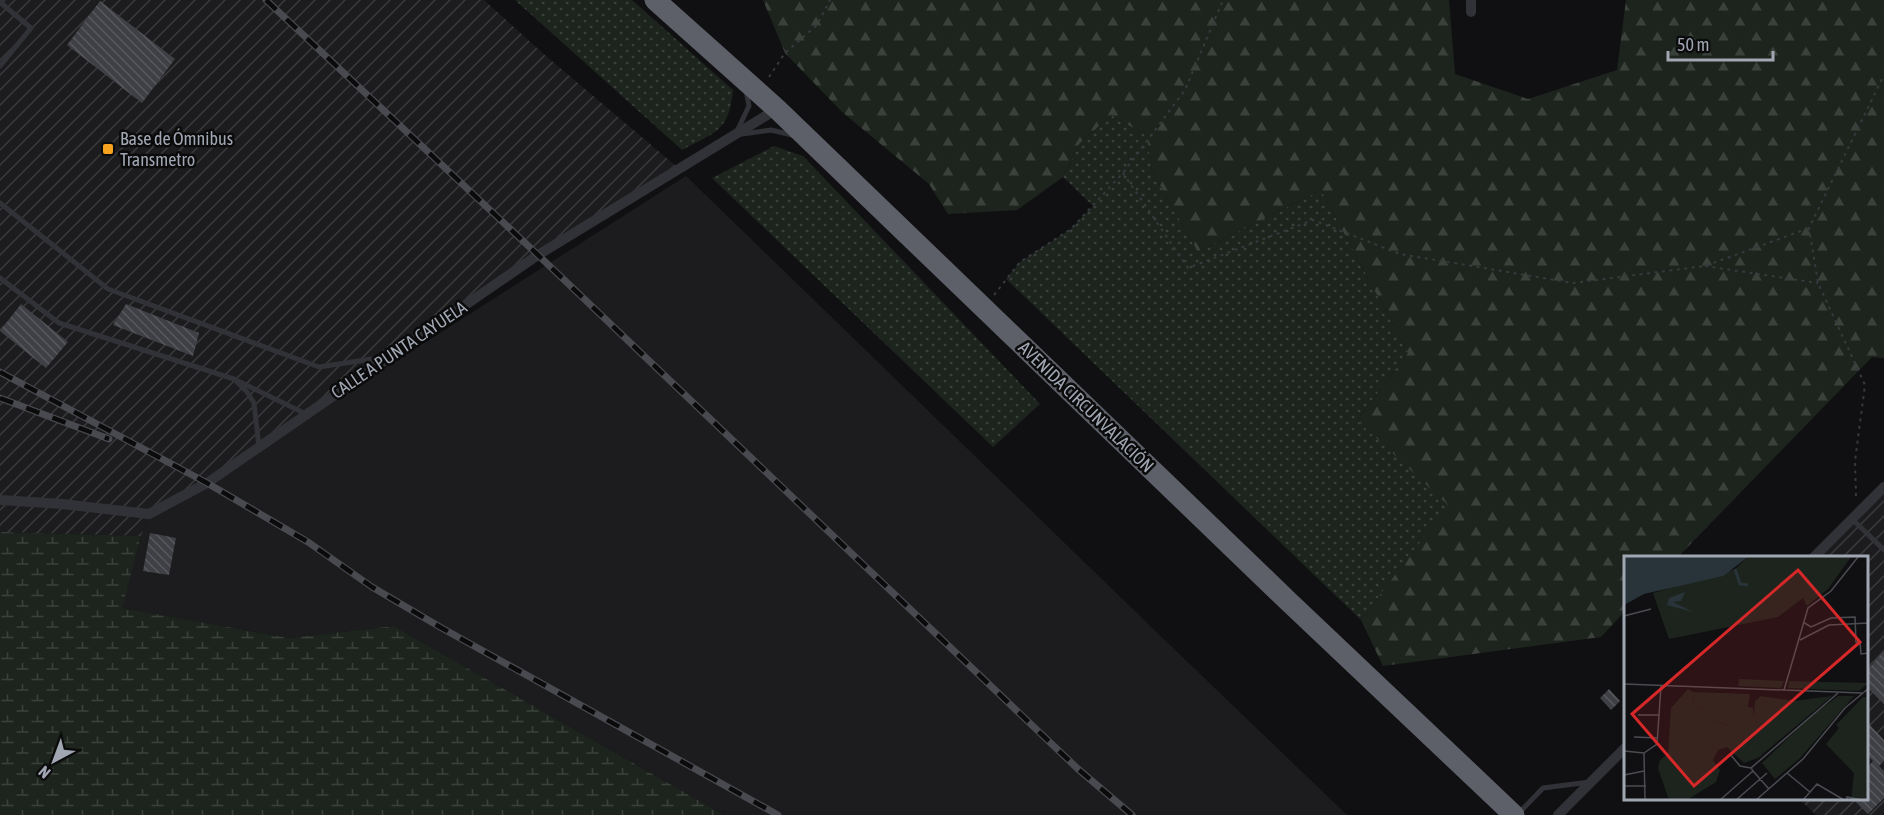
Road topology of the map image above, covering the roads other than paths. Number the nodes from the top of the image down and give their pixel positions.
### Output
1 (655, 0) edge
2 (1471, 0) edge
3 (2, 2) edge
4 (1471, 12) dead end
5 (0, 66) edge
6 (751, 87) junction
7 (777, 109) junction
8 (735, 135) junction
9 (807, 138) junction
10 (0, 203) edge
11 (0, 278) edge
12 (389, 357) junction
13 (234, 379) junction
14 (306, 414) junction
15 (259, 447) junction
16 (1884, 487) edge
17 (0, 500) edge
18 (1854, 517) junction
19 (1884, 550) edge
20 (1815, 556) edge
21 (1624, 749) edge
22 (1592, 781) junction
23 (1516, 815) edge
24 (1558, 815) edge

1 - 6 highway, AVENIDA CIRCUNVALACIÓN
2 - 4 street
3 - 5 lane
6 - 7 highway, AVENIDA CIRCUNVALACIÓN
6 - 8 lane
7 - 8 street, CALLE A PUNTA CAYUELA
7 - 9 highway, AVENIDA CIRCUNVALACIÓN
8 - 9 lane
8 - 12 street, CALLE A PUNTA CAYUELA
9 - 23 highway, AVENIDA CIRCUNVALACIÓN
10 - 12 lane
11 - 13 lane
12 - 14 street, CALLE A PUNTA CAYUELA
13 - 14 lane
13 - 15 lane
14 - 15 street, CALLE A PUNTA CAYUELA
15 - 17 street, CALLE A PUNTA CAYUELA
16 - 18 street
18 - 19 lane
18 - 20 street
21 - 22 street
22 - 23 lane
22 - 24 street

